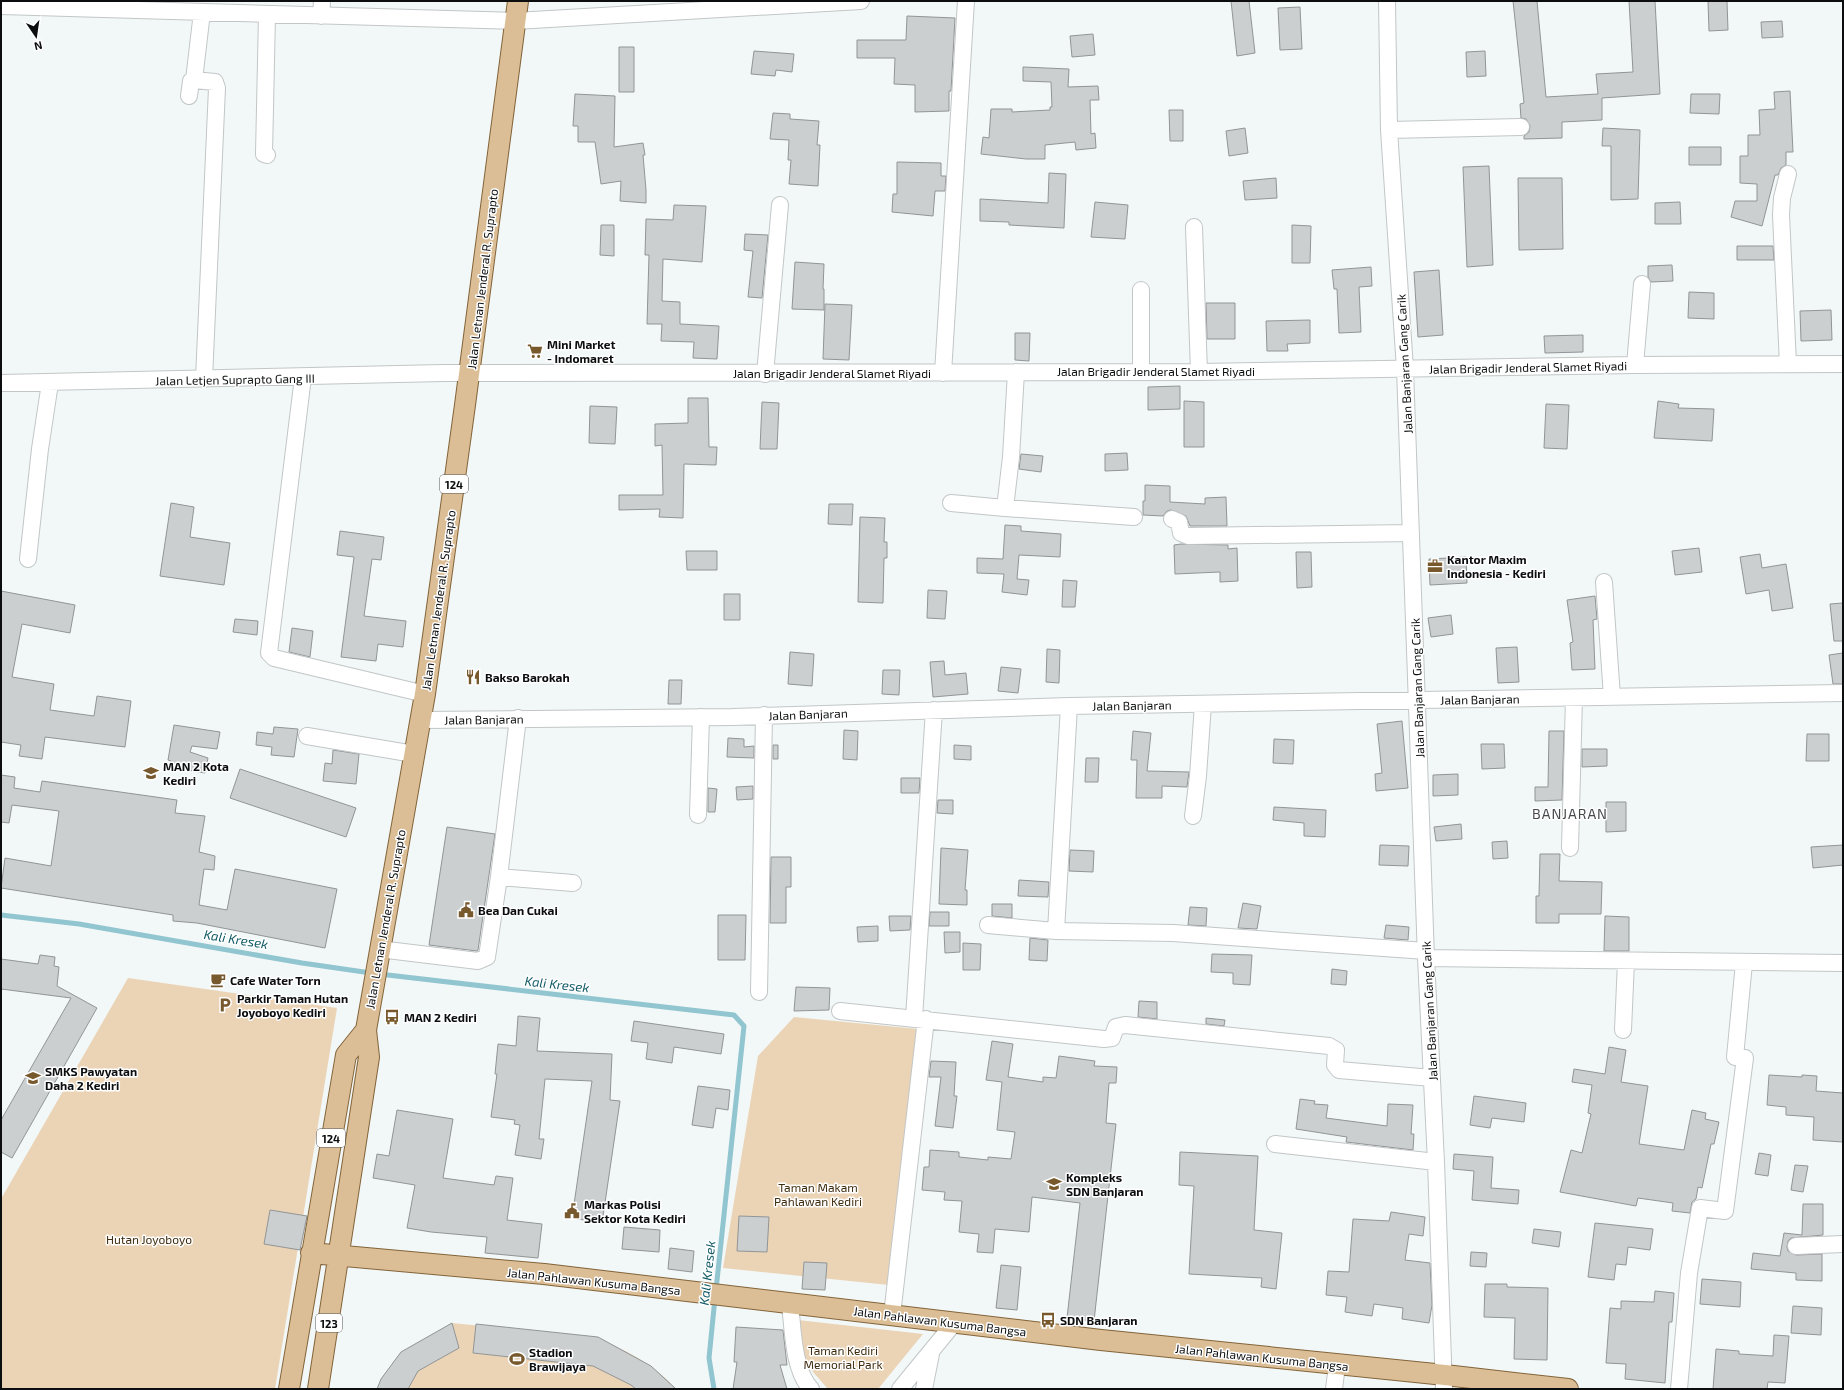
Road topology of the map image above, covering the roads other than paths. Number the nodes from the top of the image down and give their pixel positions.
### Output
1 (518, 1) edge
2 (861, 1) edge
3 (966, 1) edge
4 (1387, 1) edge
5 (65, 4) edge
6 (1, 6) edge
7 (322, 8) edge
8 (202, 12) junction
9 (267, 14) junction
10 (515, 21) junction
11 (194, 80) junction
12 (190, 96) dead end
13 (1521, 127) dead end
14 (1389, 130) junction
15 (267, 155) dead end
16 (1788, 174) dead end
17 (780, 205) dead end
18 (1194, 227) dead end
19 (1642, 284) dead end
20 (1141, 290) dead end
21 (1788, 364) junction
22 (1843, 364) edge
23 (1636, 365) junction
24 (1405, 369) junction
25 (1016, 372) junction
26 (1141, 372) junction
27 (1200, 372) junction
28 (943, 373) junction
29 (469, 374) junction
30 (765, 374) junction
31 (303, 377) junction
32 (204, 379) junction
33 (1, 383) edge
34 (50, 383) junction
35 (951, 503) dead end
36 (1005, 508) junction
37 (1134, 517) dead end
38 (1172, 519) dead end
39 (1411, 533) junction
40 (28, 559) dead end
41 (1604, 582) dead end
42 (1843, 693) edge
43 (425, 694) junction
44 (1612, 697) junction
45 (1574, 698) junction
46 (1417, 700) junction
47 (1203, 704) junction
48 (1069, 706) junction
49 (934, 710) junction
50 (764, 715) junction
51 (701, 717) junction
52 (518, 718) junction
53 (420, 720) junction
54 (306, 736) dead end
55 (414, 754) junction
56 (698, 815) dead end
57 (1193, 816) dead end
58 (1570, 848) dead end
59 (499, 877) junction
60 (573, 883) dead end
61 (988, 925) dead end
62 (1056, 931) junction
63 (1426, 954) junction
64 (378, 958) junction
65 (1626, 961) junction
66 (1744, 962) junction
67 (1843, 963) edge
68 (760, 992) dead end
69 (840, 1011) dead end
70 (920, 1019) junction
71 (366, 1030) junction
72 (1623, 1030) dead end
73 (1432, 1078) junction
74 (1275, 1144) dead end
75 (1436, 1162) junction
76 (1843, 1244) edge
77 (1796, 1246) dead end
78 (312, 1253) junction
79 (338, 1257) junction
80 (790, 1304) junction
81 (892, 1315) junction
82 (955, 1322) junction
83 (930, 1354) junction
84 (1337, 1365) junction
85 (1445, 1382) edge
86 (1530, 1387) edge
87 (289, 1389) edge
88 (318, 1389) edge
89 (811, 1389) edge
90 (900, 1389) edge
91 (924, 1389) edge
92 (1334, 1389) edge
93 (1568, 1389) edge
94 (1679, 1389) edge

1 - 10 main road, Jalan Letnan Jenderal R. Suprapto / 124
2 - 10 street
3 - 28 street
4 - 14 street, Jalan Banjaran Gang Carik
5 - 6 street
5 - 8 street
7 - 9 street
7 - 10 street
8 - 9 street
8 - 11 street
9 - 15 street
10 - 29 main road, Jalan Letnan Jenderal R. Suprapto / 124
11 - 12 street
11 - 32 street
13 - 14 street
14 - 24 street, Jalan Banjaran Gang Carik
16 - 21 street
17 - 30 street
18 - 27 street
19 - 23 street
20 - 26 street
21 - 22 street, Jalan Brigadir Jenderal Slamet Riyadi
21 - 23 street, Jalan Brigadir Jenderal Slamet Riyadi
23 - 24 street, Jalan Brigadir Jenderal Slamet Riyadi
24 - 27 street, Jalan Brigadir Jenderal Slamet Riyadi
24 - 39 street, Jalan Banjaran Gang Carik
25 - 26 street, Jalan Brigadir Jenderal Slamet Riyadi
25 - 28 street, Jalan Brigadir Jenderal Slamet Riyadi
25 - 36 street
26 - 27 street, Jalan Brigadir Jenderal Slamet Riyadi
28 - 30 street, Jalan Brigadir Jenderal Slamet Riyadi
29 - 30 street, Jalan Brigadir Jenderal Slamet Riyadi
29 - 31 street, Jalan Letjen Suprapto Gang III
29 - 43 main road, Jalan Letnan Jenderal R. Suprapto / 124
31 - 32 street, Jalan Letjen Suprapto Gang III
31 - 43 street
32 - 34 street, Jalan Letjen Suprapto Gang III
33 - 34 street, Jalan Letjen Suprapto Gang III
34 - 40 street
35 - 36 street
36 - 37 street
38 - 39 street
39 - 46 street, Jalan Banjaran Gang Carik
41 - 44 street
42 - 44 street, Jalan Banjaran
43 - 53 main road, Jalan Letnan Jenderal R. Suprapto / 124
44 - 45 street, Jalan Banjaran
45 - 46 street, Jalan Banjaran
45 - 58 street
46 - 47 street, Jalan Banjaran
46 - 63 street, Jalan Banjaran Gang Carik
47 - 48 street, Jalan Banjaran
47 - 57 street
48 - 49 street, Jalan Banjaran
48 - 62 street
49 - 50 street, Jalan Banjaran
49 - 70 street
50 - 51 street, Jalan Banjaran
50 - 68 street
51 - 52 street, Jalan Banjaran
51 - 56 street
52 - 53 street, Jalan Banjaran
52 - 59 street
53 - 55 main road, Jalan Letnan Jenderal R. Suprapto / 124
54 - 55 street
55 - 64 main road, Jalan Letnan Jenderal R. Suprapto / 124
59 - 60 street
59 - 64 street
61 - 62 street
62 - 63 street
63 - 65 street
63 - 73 street, Jalan Banjaran Gang Carik
64 - 71 main road, Jalan Letnan Jenderal R. Suprapto / 124
65 - 66 street
65 - 72 street
66 - 67 street
66 - 94 street
69 - 70 street
70 - 73 street
70 - 81 street
71 - 78 main road, Jalan Letnan Jenderal R. Suprapto / 124
71 - 79 main road, Jalan Letnan Jenderal R. Suprapto / 124
73 - 75 street, Jalan Banjaran Gang Carik
74 - 75 street
75 - 85 street, Jalan Banjaran Gang Carik
76 - 77 street
78 - 79 main road, Jalan Pahlawan Kusuma Bangsa
78 - 87 main road, 123
79 - 80 main road, Jalan Pahlawan Kusuma Bangsa
79 - 88 main road, 123
80 - 81 main road, Jalan Pahlawan Kusuma Bangsa
80 - 89 street
81 - 82 main road, Jalan Pahlawan Kusuma Bangsa
82 - 83 street
82 - 84 main road, Jalan Pahlawan Kusuma Bangsa
83 - 90 street
83 - 91 street
84 - 85 main road, Jalan Pahlawan Kusuma Bangsa
84 - 92 street
85 - 86 main road, Jalan Pahlawan Kusuma Bangsa
86 - 93 main road, Jalan Pahlawan Kusuma Bangsa

